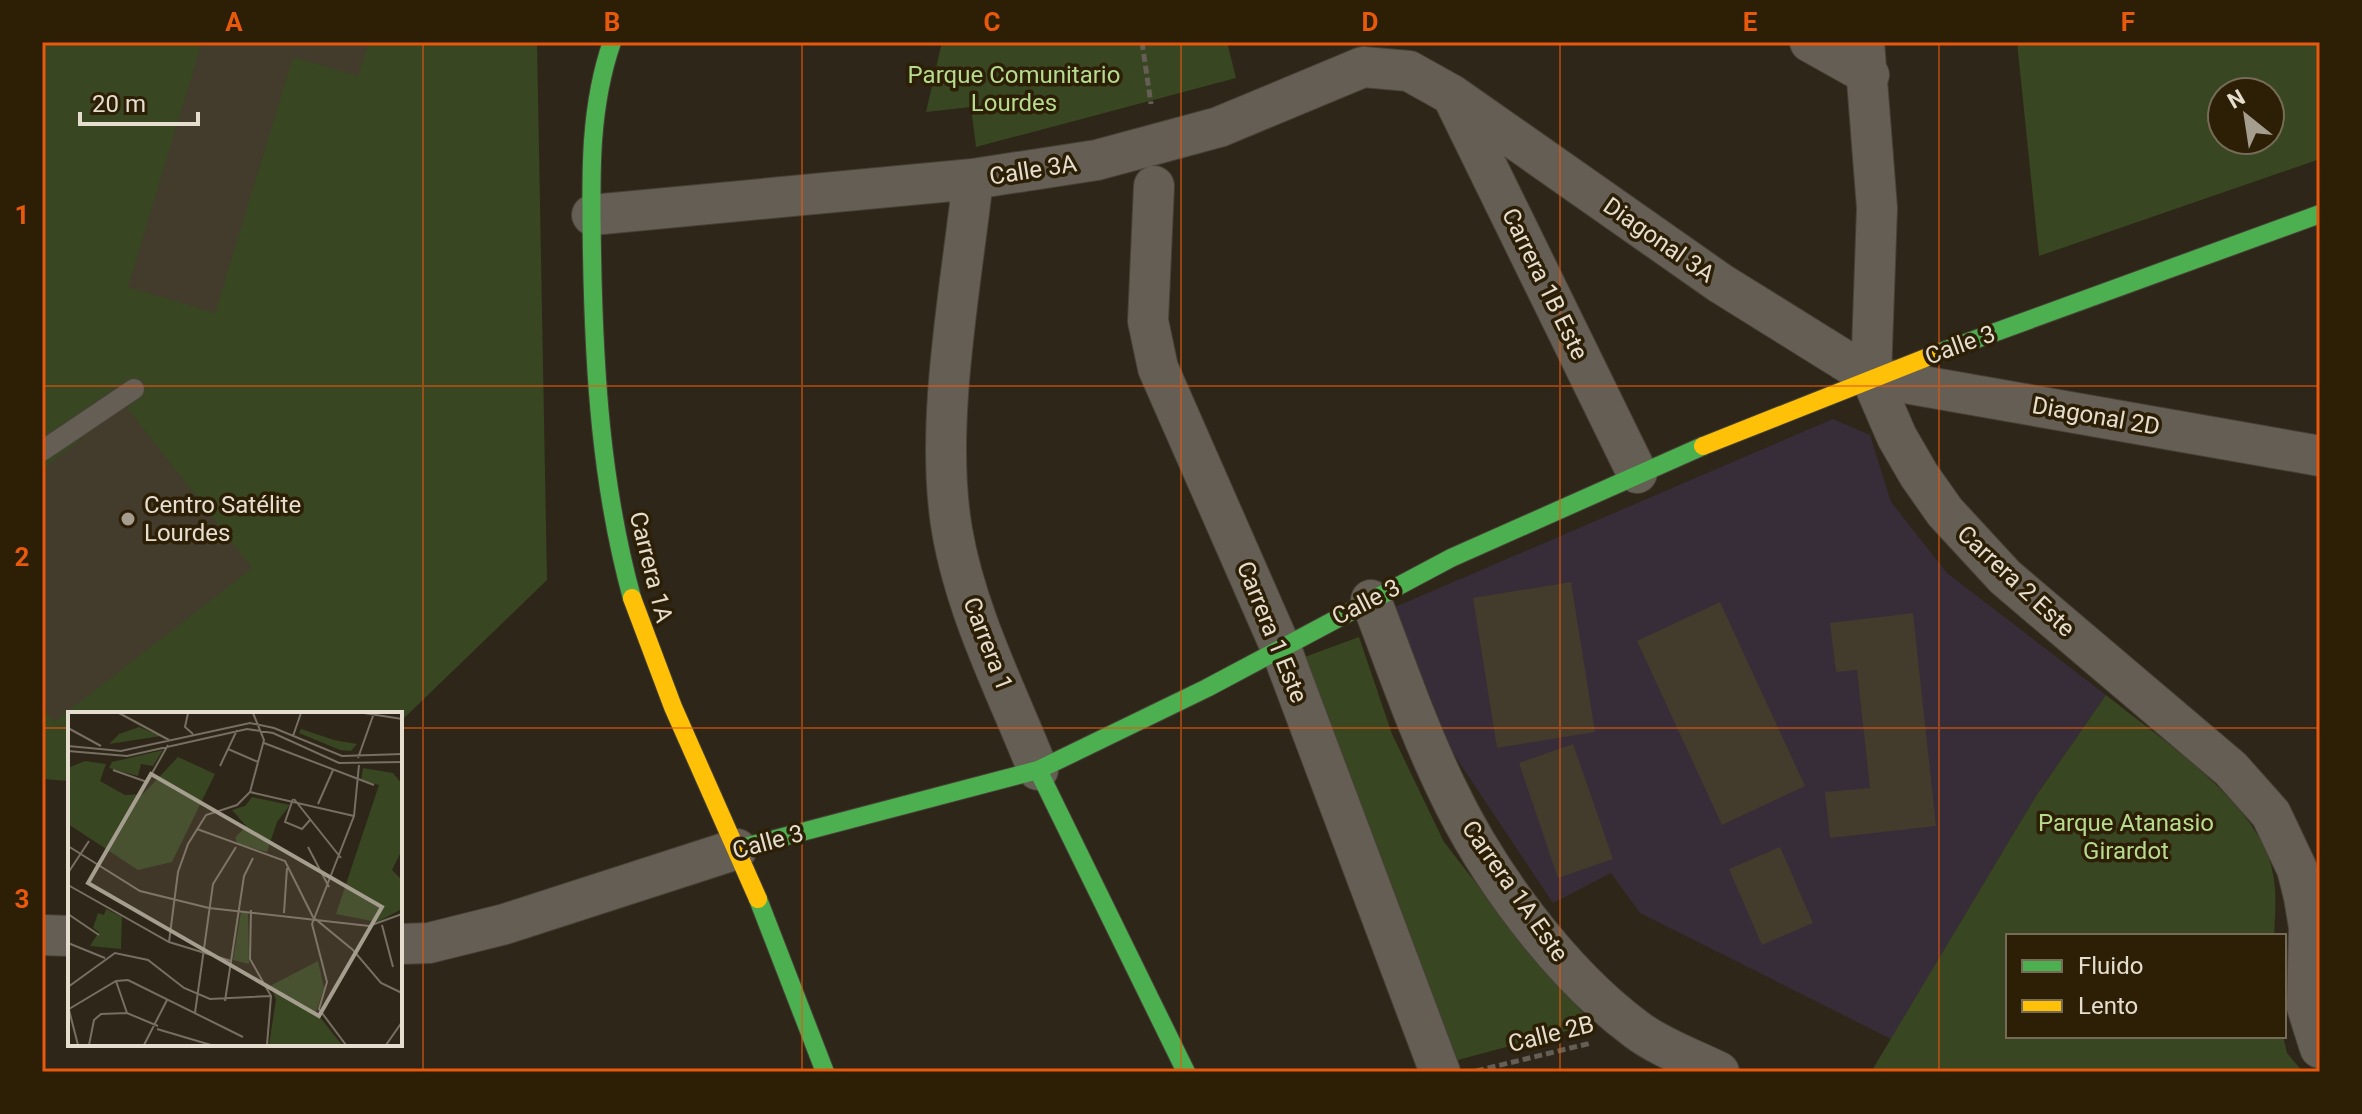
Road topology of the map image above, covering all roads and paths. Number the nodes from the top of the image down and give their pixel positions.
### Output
1 (612, 42) edge
2 (1142, 42) edge
3 (1810, 42) edge
4 (1867, 59) edge
5 (1452, 95) junction
6 (1157, 146) junction
7 (973, 179) junction
8 (1154, 186) dead end
9 (2320, 214) edge
10 (592, 215) junction
11 (1871, 377) junction
12 (134, 389) dead end
13 (42, 451) edge
14 (2320, 456) edge
15 (1637, 473) junction
16 (1371, 600) junction
17 (1280, 646) junction
18 (1038, 770) junction
19 (737, 849) junction
20 (42, 935) edge
21 (68, 936) edge
22 (402, 944) edge
23 (1639, 1031) junction
24 (2320, 1048) edge
25 (825, 1072) edge
26 (1186, 1072) edge
27 (1440, 1072) edge
28 (1471, 1072) edge
29 (1719, 1072) edge

1 - 10 street, Carrera 1A
2 - 6 path
3 - 4 street
4 - 11 street, Carrera 2 Este
5 - 6 street, Calle 3A
5 - 11 street, Diagonal 3A
5 - 15 street, Carrera 1B Este
6 - 7 street, Calle 3A
7 - 10 street, Calle 3A
7 - 18 street, Carrera 1
8 - 17 street, Carrera 1 Este
9 - 11 street, Calle 3
10 - 19 street, Carrera 1A
11 - 14 street, Diagonal 2D
11 - 15 street, Calle 3
11 - 24 street, Carrera 2 Este
12 - 13 lane
15 - 16 street, Calle 3
16 - 17 street, Calle 3
16 - 23 street, Carrera 1A Este
17 - 18 street, Calle 3
17 - 27 street, Carrera 1 Este
18 - 19 street, Calle 3
18 - 26 street, Carrera 1
19 - 22 street, Calle 3
19 - 25 street, Carrera 1A
20 - 21 street
23 - 28 path, Calle 2B
23 - 29 street, Carrera 1A Este

